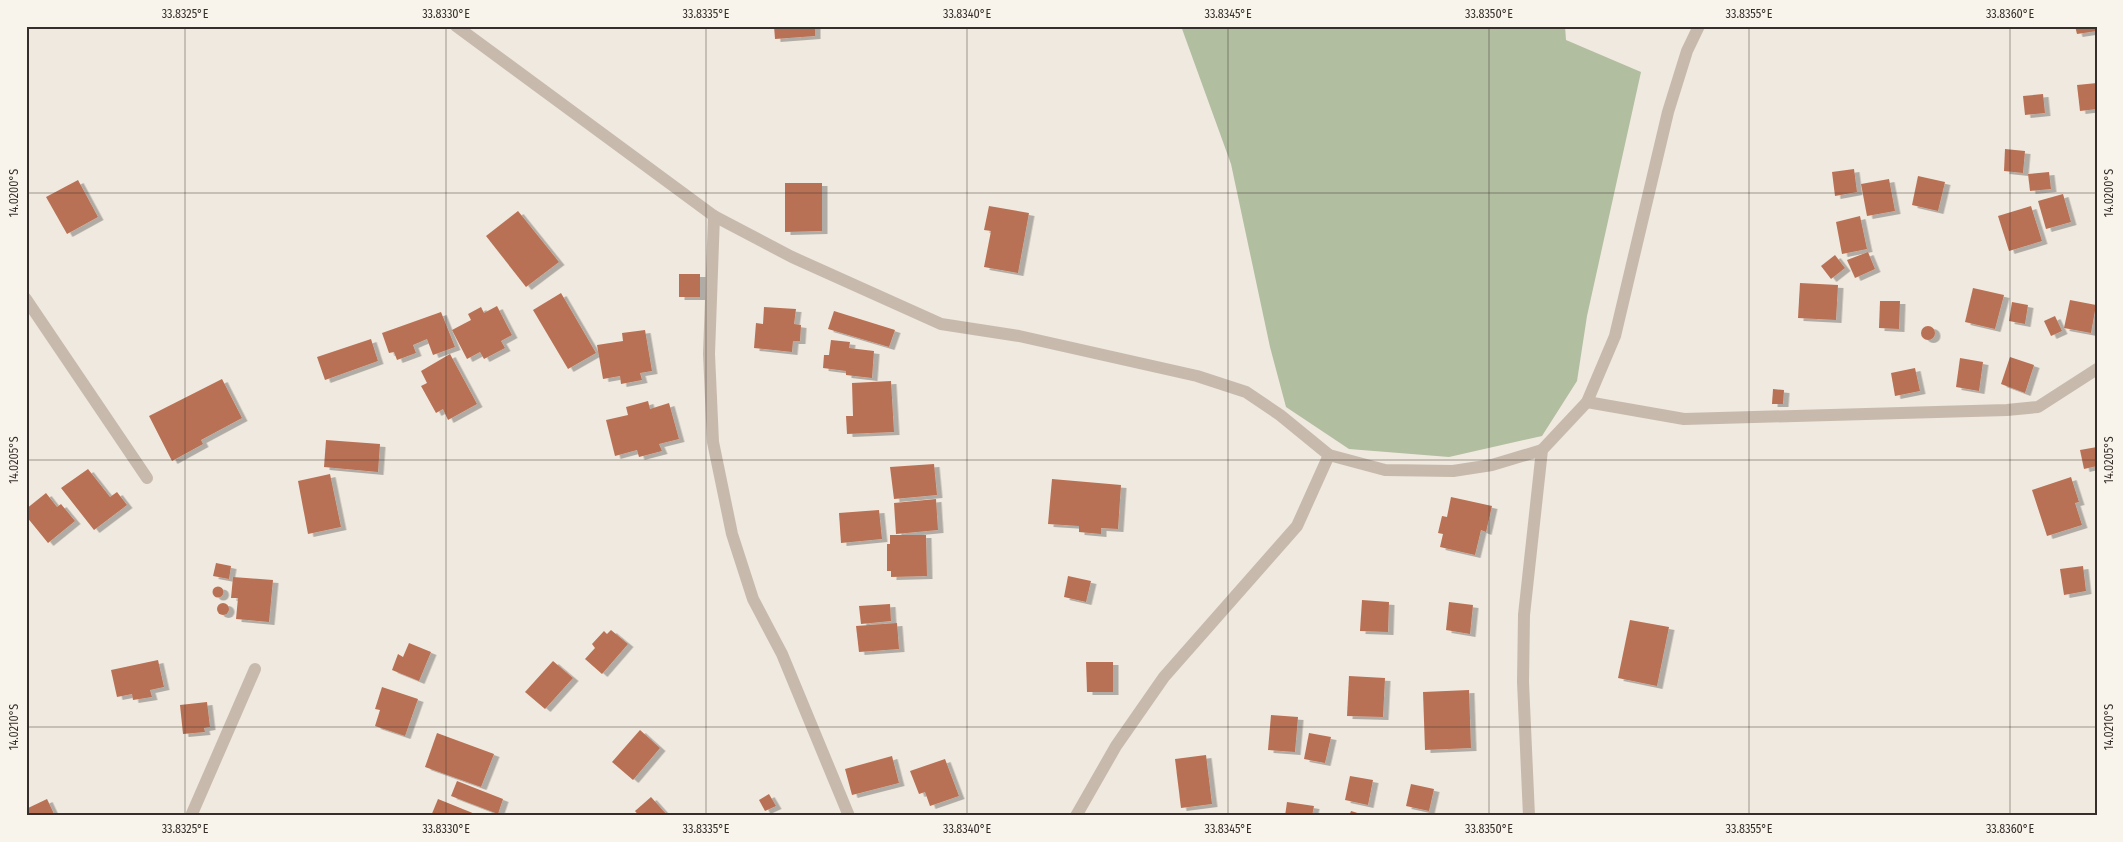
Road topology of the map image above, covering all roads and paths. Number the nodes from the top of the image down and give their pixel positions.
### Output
1 (456, 26) edge
2 (1699, 26) edge
3 (714, 216) junction
4 (26, 299) edge
5 (2097, 370) edge
6 (1586, 402) junction
7 (1542, 450) junction
8 (1330, 455) junction
9 (147, 478) dead end
10 (255, 669) dead end
11 (191, 816) edge
12 (849, 816) edge
13 (1076, 816) edge
14 (1529, 816) edge

1 - 3 street
2 - 6 street
3 - 8 street
3 - 12 street
4 - 9 street
5 - 6 street
6 - 7 street
7 - 8 street
7 - 14 street
8 - 13 street
10 - 11 street

